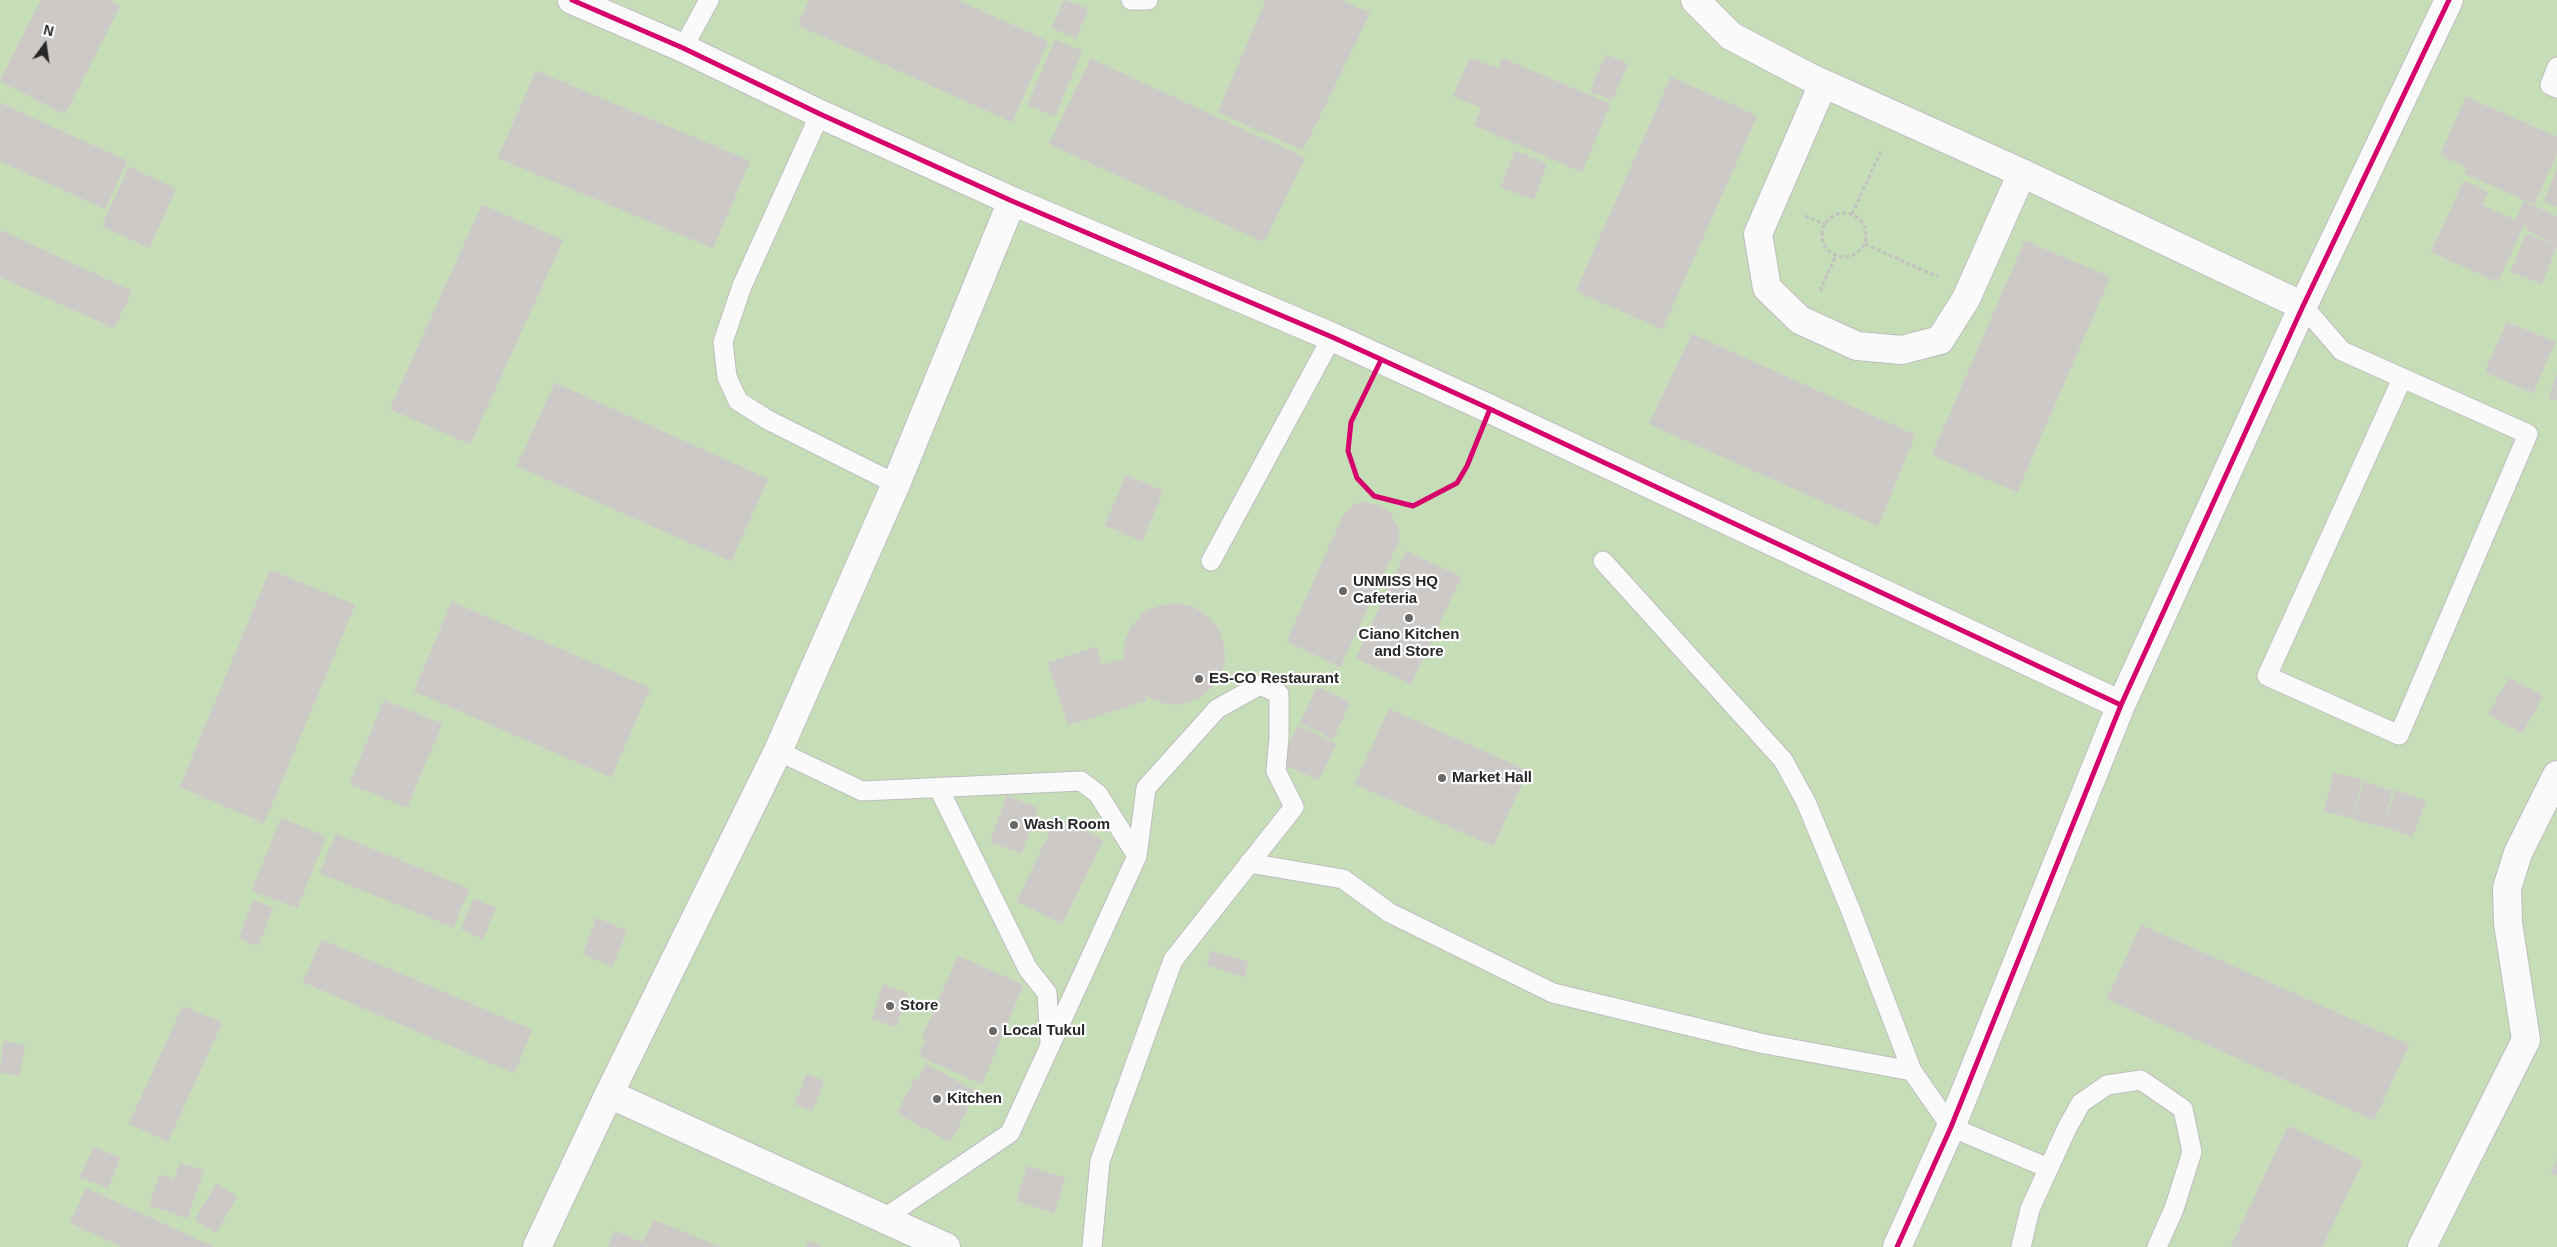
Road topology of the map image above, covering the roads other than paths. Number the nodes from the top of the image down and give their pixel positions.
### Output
1 (572, 0) edge
2 (709, 0) edge
3 (1130, 0) edge
4 (1148, 0) edge
5 (1695, 0) edge
6 (2449, 0) edge
7 (683, 48) junction
8 (2557, 67) edge
9 (1823, 84) junction
10 (2557, 88) edge
11 (820, 114) junction
12 (2022, 173) junction
13 (1012, 201) junction
14 (2303, 306) junction
15 (1332, 337) junction
16 (2402, 379) junction
17 (896, 484) junction
18 (1211, 561) dead end
19 (1603, 561) dead end
20 (2121, 705) junction
21 (778, 751) junction
22 (2557, 775) edge
23 (938, 787) junction
24 (1137, 856) junction
25 (1249, 863) junction
26 (1050, 1046) junction
27 (1912, 1071) junction
28 (608, 1094) junction
29 (1951, 1127) junction
30 (2048, 1168) junction
31 (883, 1219) junction
32 (537, 1247) edge
33 (946, 1247) edge
34 (1092, 1247) edge
35 (1897, 1247) edge
36 (2021, 1247) edge
37 (2157, 1247) edge
38 (2422, 1247) edge

1 - 7 street
2 - 7 lane
3 - 4 lane
5 - 9 street
6 - 14 street
7 - 11 street
8 - 10 lane
9 - 12 street
9 - 12 street
11 - 13 street
11 - 17 lane
12 - 14 street
13 - 15 street
13 - 17 street
14 - 16 lane
14 - 20 street
15 - 18 lane
15 - 20 street
16 - 16 lane
17 - 21 street
19 - 27 lane
20 - 29 street
21 - 23 lane
21 - 28 street
22 - 38 street
23 - 24 lane
23 - 26 lane
24 - 25 lane
24 - 26 lane
25 - 27 lane
25 - 34 lane
26 - 31 lane
27 - 29 lane
28 - 31 street
28 - 32 street
29 - 30 lane
29 - 35 street
30 - 36 lane
30 - 37 lane
31 - 33 street

